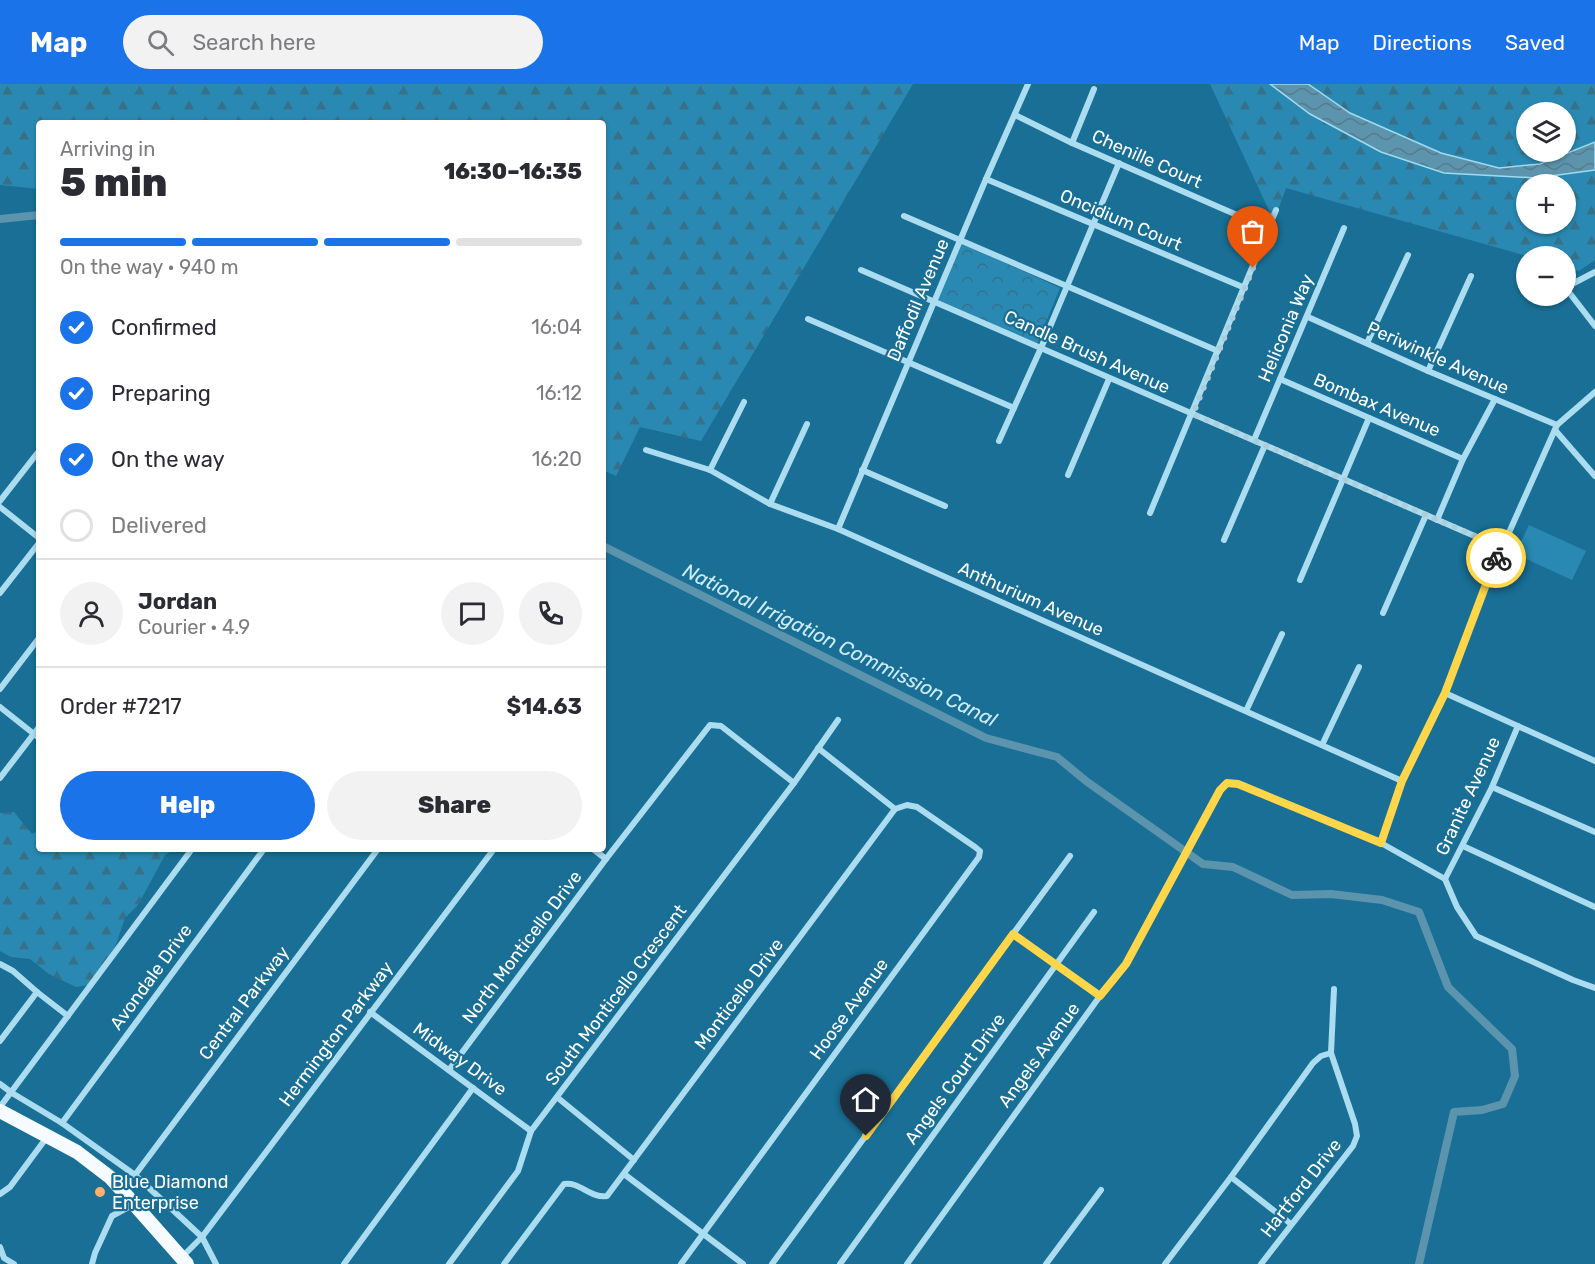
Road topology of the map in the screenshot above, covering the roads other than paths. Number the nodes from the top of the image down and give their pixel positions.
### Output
1 (1028, 84) edge
2 (1094, 89) dead end
3 (1015, 115) junction
4 (1072, 142) junction
5 (1119, 163) junction
6 (986, 179) junction
7 (1276, 210) dead end
8 (903, 216) dead end
9 (1094, 225) junction
10 (1344, 228) dead end
11 (1269, 229) junction
12 (960, 239) junction
13 (1408, 255) dead end
14 (861, 270) dead end
15 (1595, 272) edge
16 (1471, 276) dead end
17 (1067, 285) junction
18 (1245, 288) junction
19 (934, 301) junction
20 (1308, 318) junction
21 (808, 319) dead end
22 (1595, 326) edge
23 (1367, 343) junction
24 (1041, 348) junction
25 (1218, 351) junction
26 (908, 361) junction
27 (1428, 371) junction
28 (1109, 379) junction
29 (1280, 379) junction
30 (1595, 392) edge
31 (1494, 399) junction
32 (744, 402) dead end
33 (1014, 408) junction
34 (1193, 414) junction
35 (1369, 418) junction
36 (807, 424) dead end
37 (1556, 428) junction
38 (1254, 440) junction
39 (999, 441) dead end
40 (1265, 445) junction
41 (646, 450) dead end
42 (36, 455) edge
43 (1463, 459) junction
44 (710, 470) junction
45 (861, 470) junction
46 (1068, 475) dead end
47 (1595, 476) edge
48 (1343, 480) junction
49 (0, 501) edge
50 (770, 504) junction
51 (945, 506) dead end
52 (0, 507) edge
53 (1150, 513) dead end
54 (1426, 515) junction
55 (1437, 519) junction
56 (838, 529) junction
57 (36, 536) edge
58 (1224, 540) dead end
59 (36, 547) edge
60 (1500, 547) junction
61 (1300, 580) dead end
62 (0, 592) edge
63 (1383, 613) dead end
64 (1282, 634) dead end
65 (36, 642) edge
66 (1359, 667) dead end
67 (0, 689) edge
68 (1445, 693) junction
69 (0, 707) edge
70 (1246, 711) junction
71 (838, 720) dead end
72 (1518, 726) junction
73 (36, 735) edge
74 (36, 737) edge
75 (1322, 745) junction
76 (818, 748) junction
77 (1595, 761) edge
78 (0, 778) edge
79 (1402, 781) junction
80 (794, 783) junction
81 (1492, 787) junction
82 (895, 809) junction
83 (1595, 832) edge
84 (1381, 843) junction
85 (1463, 846) junction
86 (190, 852) edge
87 (262, 852) edge
88 (376, 852) edge
89 (492, 852) edge
90 (597, 852) edge
91 (1070, 856) dead end
92 (606, 859) junction
93 (1445, 879) junction
94 (1595, 907) edge
95 (1094, 912) dead end
96 (1013, 934) junction
97 (0, 964) edge
98 (1056, 964) junction
99 (1595, 988) edge
100 (1334, 989) dead end
101 (37, 992) junction
102 (1100, 996) junction
103 (370, 1012) junction
104 (68, 1016) junction
105 (0, 1041) edge
106 (1331, 1053) junction
107 (449, 1070) junction
108 (0, 1084) edge
109 (473, 1088) junction
110 (12, 1093) junction
111 (558, 1098) junction
112 (0, 1109) edge
113 (62, 1123) junction
114 (531, 1131) junction
115 (47, 1136) junction
116 (634, 1160) junction
117 (624, 1174) junction
118 (135, 1175) junction
119 (1232, 1177) junction
120 (1101, 1190) dead end
121 (0, 1194) edge
122 (135, 1203) junction
123 (1291, 1224) junction
124 (704, 1234) junction
125 (202, 1237) junction
126 (0, 1247) edge
127 (184, 1261) edge
128 (14, 1264) edge
129 (92, 1264) edge
130 (216, 1264) edge
131 (344, 1264) edge
132 (449, 1264) edge
133 (504, 1264) edge
134 (681, 1264) edge
135 (742, 1264) edge
136 (772, 1264) edge
137 (840, 1264) edge
138 (907, 1264) edge
139 (1046, 1264) edge
140 (1165, 1264) edge
141 (1261, 1264) edge

1 - 3 street, Daffodil Avenue
2 - 4 street
3 - 4 street, Chenille Court
3 - 6 street, Daffodil Avenue
4 - 5 street, Chenille Court
5 - 9 street
5 - 11 street, Chenille Court
6 - 9 street, Oncidium Court
6 - 12 street, Daffodil Avenue
7 - 11 street
8 - 12 street
9 - 17 street
9 - 18 street, Oncidium Court
10 - 20 street, Heliconia Way
11 - 18 street
12 - 17 street
12 - 19 street, Daffodil Avenue
13 - 23 street
14 - 19 street, Candle Brush Avenue
15 - 22 street
16 - 27 street
17 - 24 street
17 - 25 street
18 - 25 street
19 - 24 street, Candle Brush Avenue
19 - 26 street, Daffodil Avenue
20 - 23 street, Periwinkle Avenue
20 - 29 street, Heliconia Way
21 - 26 street
23 - 27 street, Periwinkle Avenue
24 - 28 street, Candle Brush Avenue
24 - 33 street
25 - 34 street
26 - 33 street
26 - 45 street, Daffodil Avenue
27 - 31 street, Periwinkle Avenue
28 - 34 street, Candle Brush Avenue
28 - 46 street
29 - 35 street, Bombax Avenue
29 - 38 street, Heliconia Way
30 - 37 street
31 - 37 street, Periwinkle Avenue
31 - 43 street
32 - 44 street
33 - 39 street
34 - 38 street, Candle Brush Avenue
34 - 53 street
35 - 43 street, Bombax Avenue
35 - 48 street
36 - 50 street
37 - 47 street
37 - 60 street
38 - 40 street, Candle Brush Avenue
40 - 48 street, Candle Brush Avenue
40 - 58 street
41 - 44 street, Anthurium Avenue
42 - 49 street
43 - 55 street
44 - 50 street, Anthurium Avenue
45 - 51 street
45 - 56 street, Daffodil Avenue
48 - 54 street, Candle Brush Avenue
48 - 61 street
50 - 56 street, Anthurium Avenue
52 - 57 street
54 - 55 street, Candle Brush Avenue
54 - 63 street
55 - 60 street, Candle Brush Avenue
56 - 70 street, Anthurium Avenue
59 - 62 street
60 - 68 street
64 - 70 street
65 - 67 street
66 - 75 street
68 - 72 street
68 - 79 street
69 - 73 street
70 - 75 street, Anthurium Avenue
71 - 76 street, South Monticello Crescent
72 - 77 street
72 - 81 street, Granite Avenue
74 - 78 street
75 - 79 street, Anthurium Avenue
76 - 80 street, South Monticello Crescent
76 - 82 street
79 - 84 street
80 - 92 street, North Monticello Drive
80 - 111 street, South Monticello Crescent
81 - 83 street
81 - 85 street, Granite Avenue
82 - 116 street, Monticello Drive
82 - 124 street, Hoose Avenue
84 - 93 street, Granite Avenue
84 - 102 street, Angels Avenue
85 - 93 street, Granite Avenue
85 - 94 street
86 - 104 street
87 - 113 street, Avondale Drive
88 - 118 street, Central Parkway
89 - 103 street, Hermington Parkway
90 - 92 street
91 - 96 street
92 - 107 street, North Monticello Drive
93 - 99 street, Granite Avenue
95 - 98 street, Angels Court Drive
96 - 98 street
96 - 136 street
97 - 101 street
98 - 102 street
98 - 137 street, Angels Court Drive
100 - 106 street, Hartford Drive
101 - 104 street
101 - 105 street
102 - 138 street, Angels Avenue
103 - 107 street, Midway Drive
103 - 125 street, Hermington Parkway
104 - 110 street
106 - 119 street
106 - 123 street, Hartford Drive
107 - 109 street, Midway Drive
108 - 110 street
109 - 114 street, Midway Drive
109 - 131 street
110 - 112 street
110 - 113 street
111 - 114 street, South Monticello Crescent
111 - 116 street
112 - 115 main road
113 - 118 street
114 - 132 street, South Monticello Crescent
115 - 121 street
115 - 122 main road
116 - 117 street, Monticello Drive
117 - 124 street
117 - 133 street, Monticello Drive
118 - 125 street
119 - 123 street
119 - 140 street
120 - 139 street
122 - 127 main road
122 - 129 street
123 - 141 street, Hartford Drive
124 - 134 street, Hoose Avenue
124 - 135 street
125 - 127 street, Hermington Parkway
125 - 130 street
126 - 128 street

